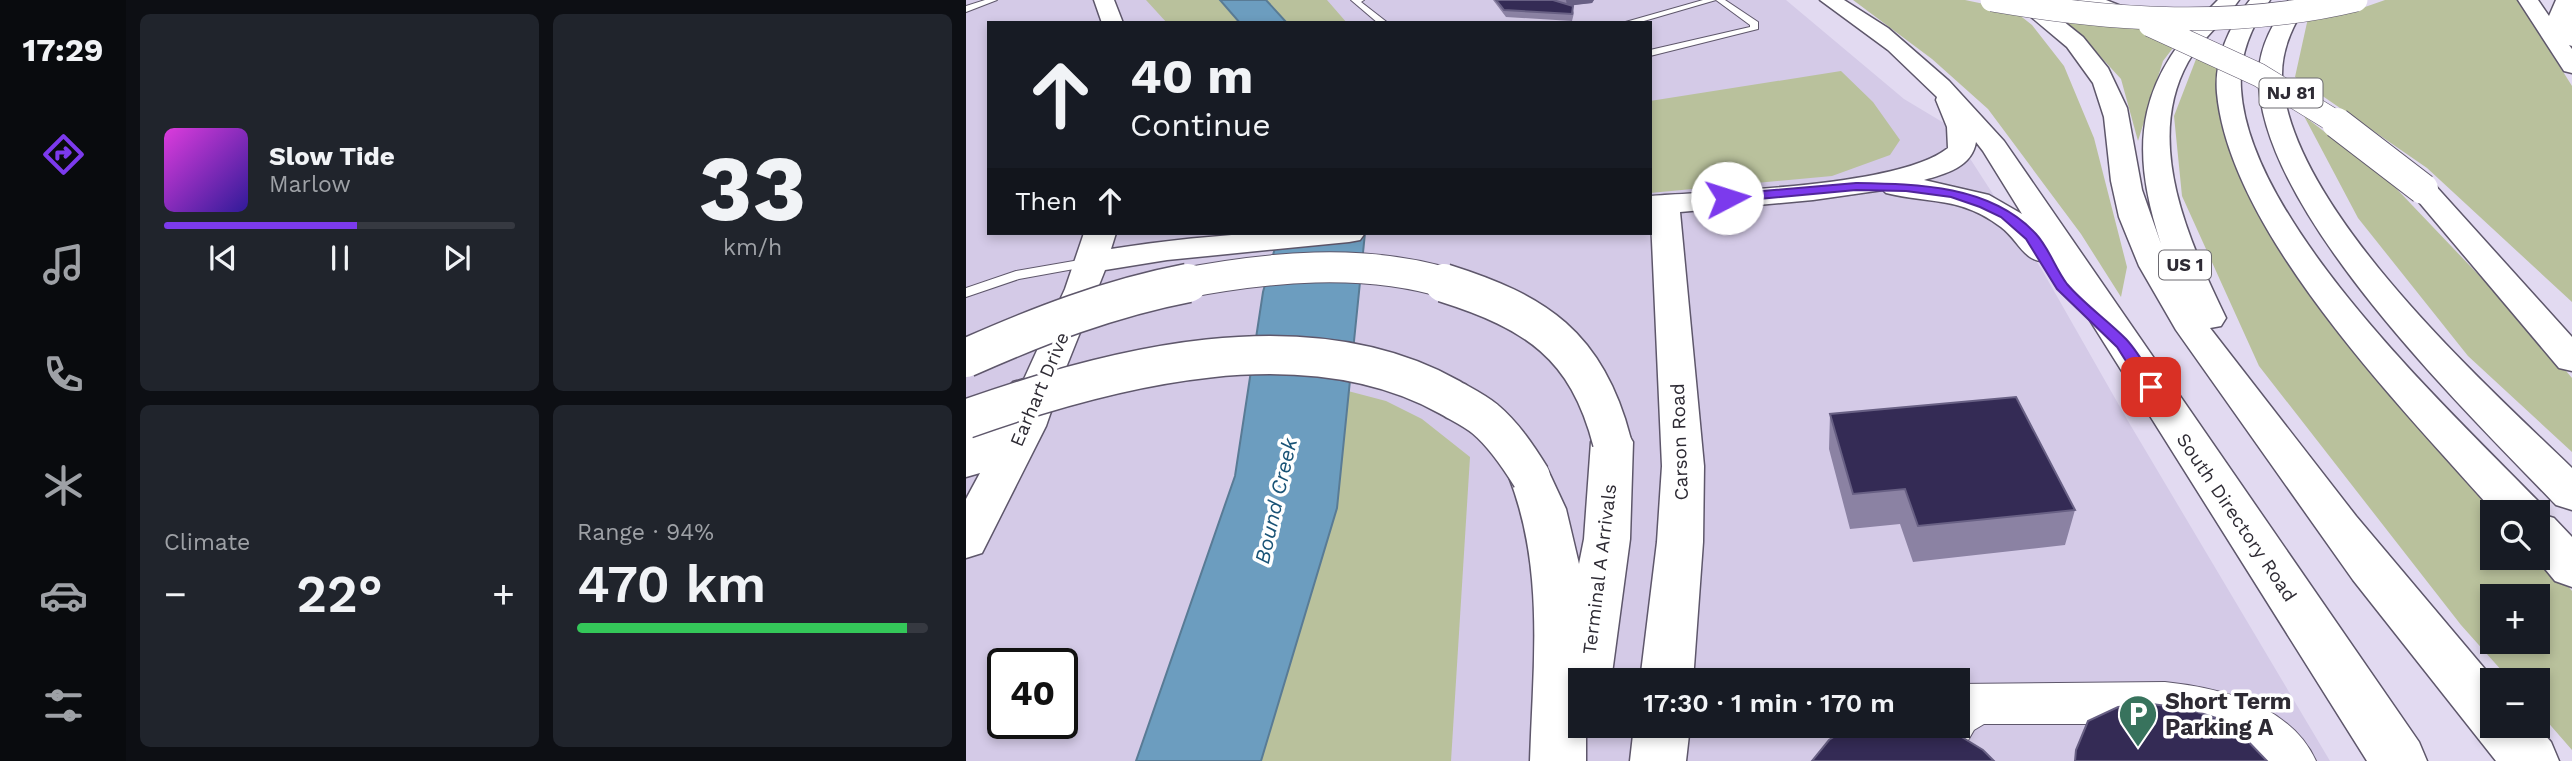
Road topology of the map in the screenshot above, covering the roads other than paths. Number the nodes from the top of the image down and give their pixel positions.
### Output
1 (993, 0) edge
2 (1104, 0) edge
3 (1355, 0) edge
4 (1712, 0) edge
5 (1720, 0) edge
6 (1830, 0) edge
7 (1840, 0) edge
8 (1992, 0) edge
9 (2021, 0) edge
10 (2088, 0) edge
11 (2229, 0) edge
12 (2260, 0) edge
13 (2299, 0) edge
14 (2356, 0) edge
15 (2528, 0) edge
16 (2566, 0) edge
17 (966, 9) edge
18 (1861, 19) junction
19 (1112, 21) edge
20 (1381, 21) edge
21 (1633, 21) edge
22 (2570, 50) edge
23 (1652, 53) edge
24 (1943, 88) junction
25 (1856, 186) junction
26 (2423, 189) junction
27 (1657, 204) edge
28 (1251, 235) edge
29 (1325, 235) edge
30 (1266, 240) junction
31 (1095, 247) edge
32 (966, 293) edge
33 (2572, 322) edge
34 (2122, 344) junction
35 (966, 358) edge
36 (2572, 360) edge
37 (1048, 365) junction
38 (966, 419) edge
39 (966, 462) edge
40 (2572, 494) edge
41 (2510, 500) edge
42 (2329, 517) junction
43 (966, 541) edge
44 (2550, 543) edge
45 (2572, 568) edge
46 (1586, 668) edge
47 (1667, 668) edge
48 (2480, 702) edge
49 (1978, 703) edge
50 (1574, 738) edge
51 (1660, 738) edge
52 (2511, 738) edge
53 (1945, 758) edge
54 (1558, 761) edge
55 (1570, 761) edge
56 (1658, 761) edge
57 (2293, 761) edge
58 (2399, 761) edge
59 (2531, 761) edge

1 - 17 lane
2 - 19 main road
3 - 20 lane
4 - 21 lane
5 - 23 lane
6 - 18 main road
7 - 18 main road
8 - 14 main road, bridge
9 - 42 main road
10 - 26 main road, NJ 81, bridge
11 - 42 main road, US 1
12 - 41 main road
13 - 40 main road
15 - 22 main road
16 - 22 main road
18 - 24 main road, South Directory Road
24 - 25 main road
24 - 34 main road, South Directory Road
25 - 27 main road
25 - 34 main road
26 - 33 main road
26 - 36 main road
27 - 47 main road, Carson Road
28 - 30 main road
29 - 30 main road
30 - 31 main road
31 - 32 lane
31 - 37 main road, Earhart Drive
34 - 58 main road, South Directory Road
35 - 46 main road, Terminal A Arrivals, bridge
37 - 39 main road
37 - 43 main road, Earhart Drive
38 - 54 main road, bridge
42 - 48 main road, US 1
44 - 45 main road
49 - 53 lane
49 - 57 street
50 - 55 main road
51 - 56 main road
52 - 59 main road

